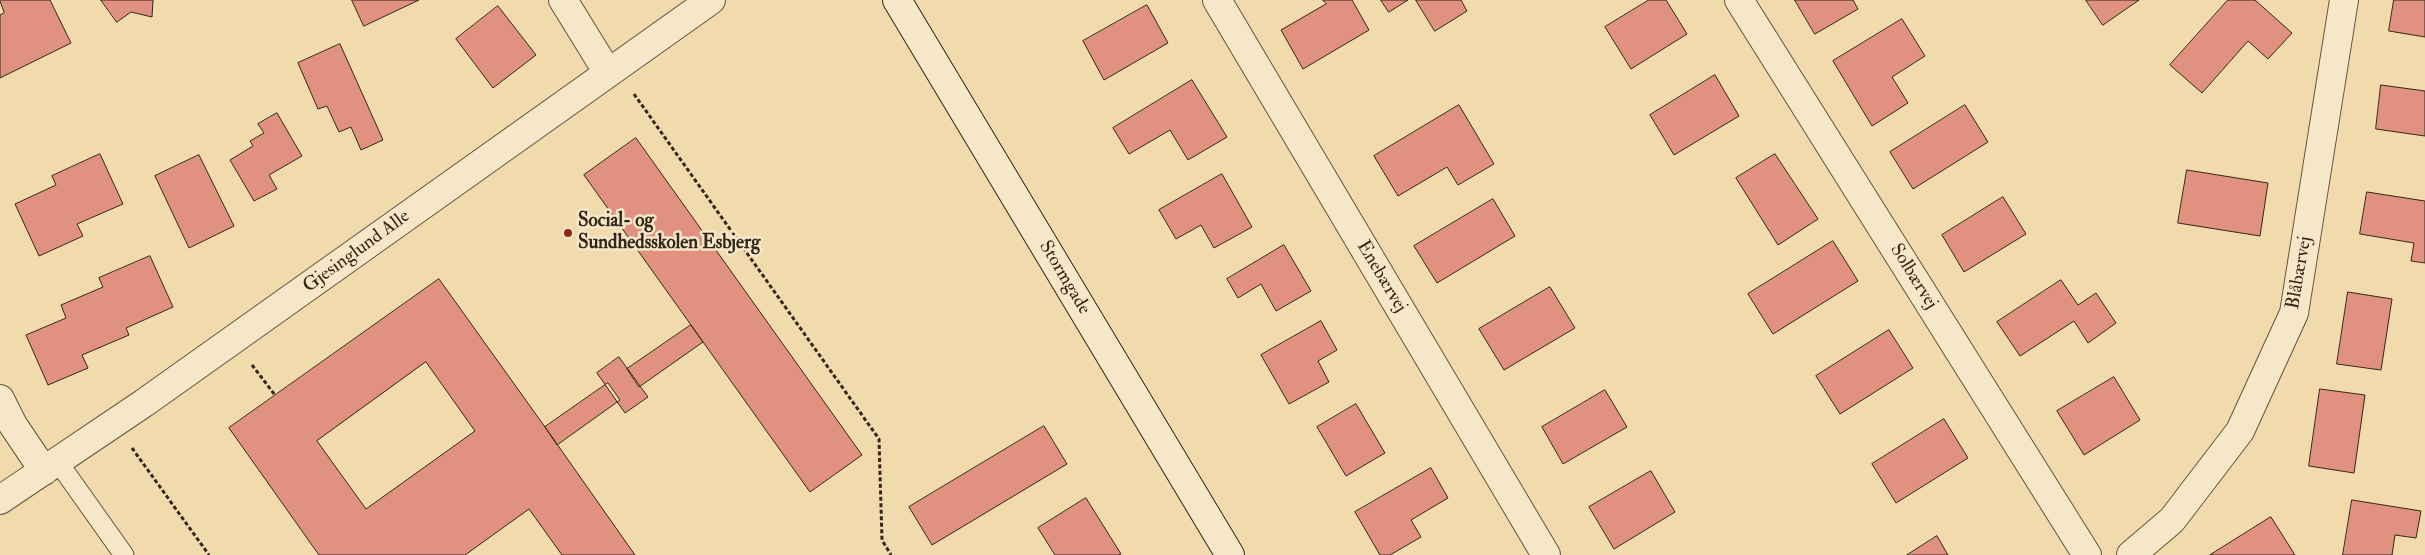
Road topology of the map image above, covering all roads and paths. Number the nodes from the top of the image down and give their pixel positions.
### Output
1 (563, 0) edge
2 (711, 0) edge
3 (897, 0) edge
4 (1217, 0) edge
5 (1739, 0) edge
6 (2344, 0) edge
7 (608, 74) junction
8 (233, 340) junction
9 (275, 395) dead end
10 (0, 399) edge
11 (114, 422) junction
12 (51, 466) junction
13 (0, 500) edge
14 (124, 555) edge
15 (209, 555) edge
16 (891, 555) edge
17 (1230, 555) edge
18 (1546, 555) edge
19 (2086, 555) edge
20 (2131, 555) edge

1 - 7 street
2 - 7 street, Gjesinglund Alle
3 - 17 street, Stormgade
4 - 18 street, Enebærvej
5 - 19 street, Solbærvej
6 - 20 street, Blåbærvej
7 - 8 street, Gjesinglund Alle
7 - 16 path
8 - 9 path
8 - 11 street, Gjesinglund Alle
10 - 12 street
11 - 12 street, Gjesinglund Alle
11 - 15 path
12 - 13 street, Gjesinglund Alle
12 - 14 lane

